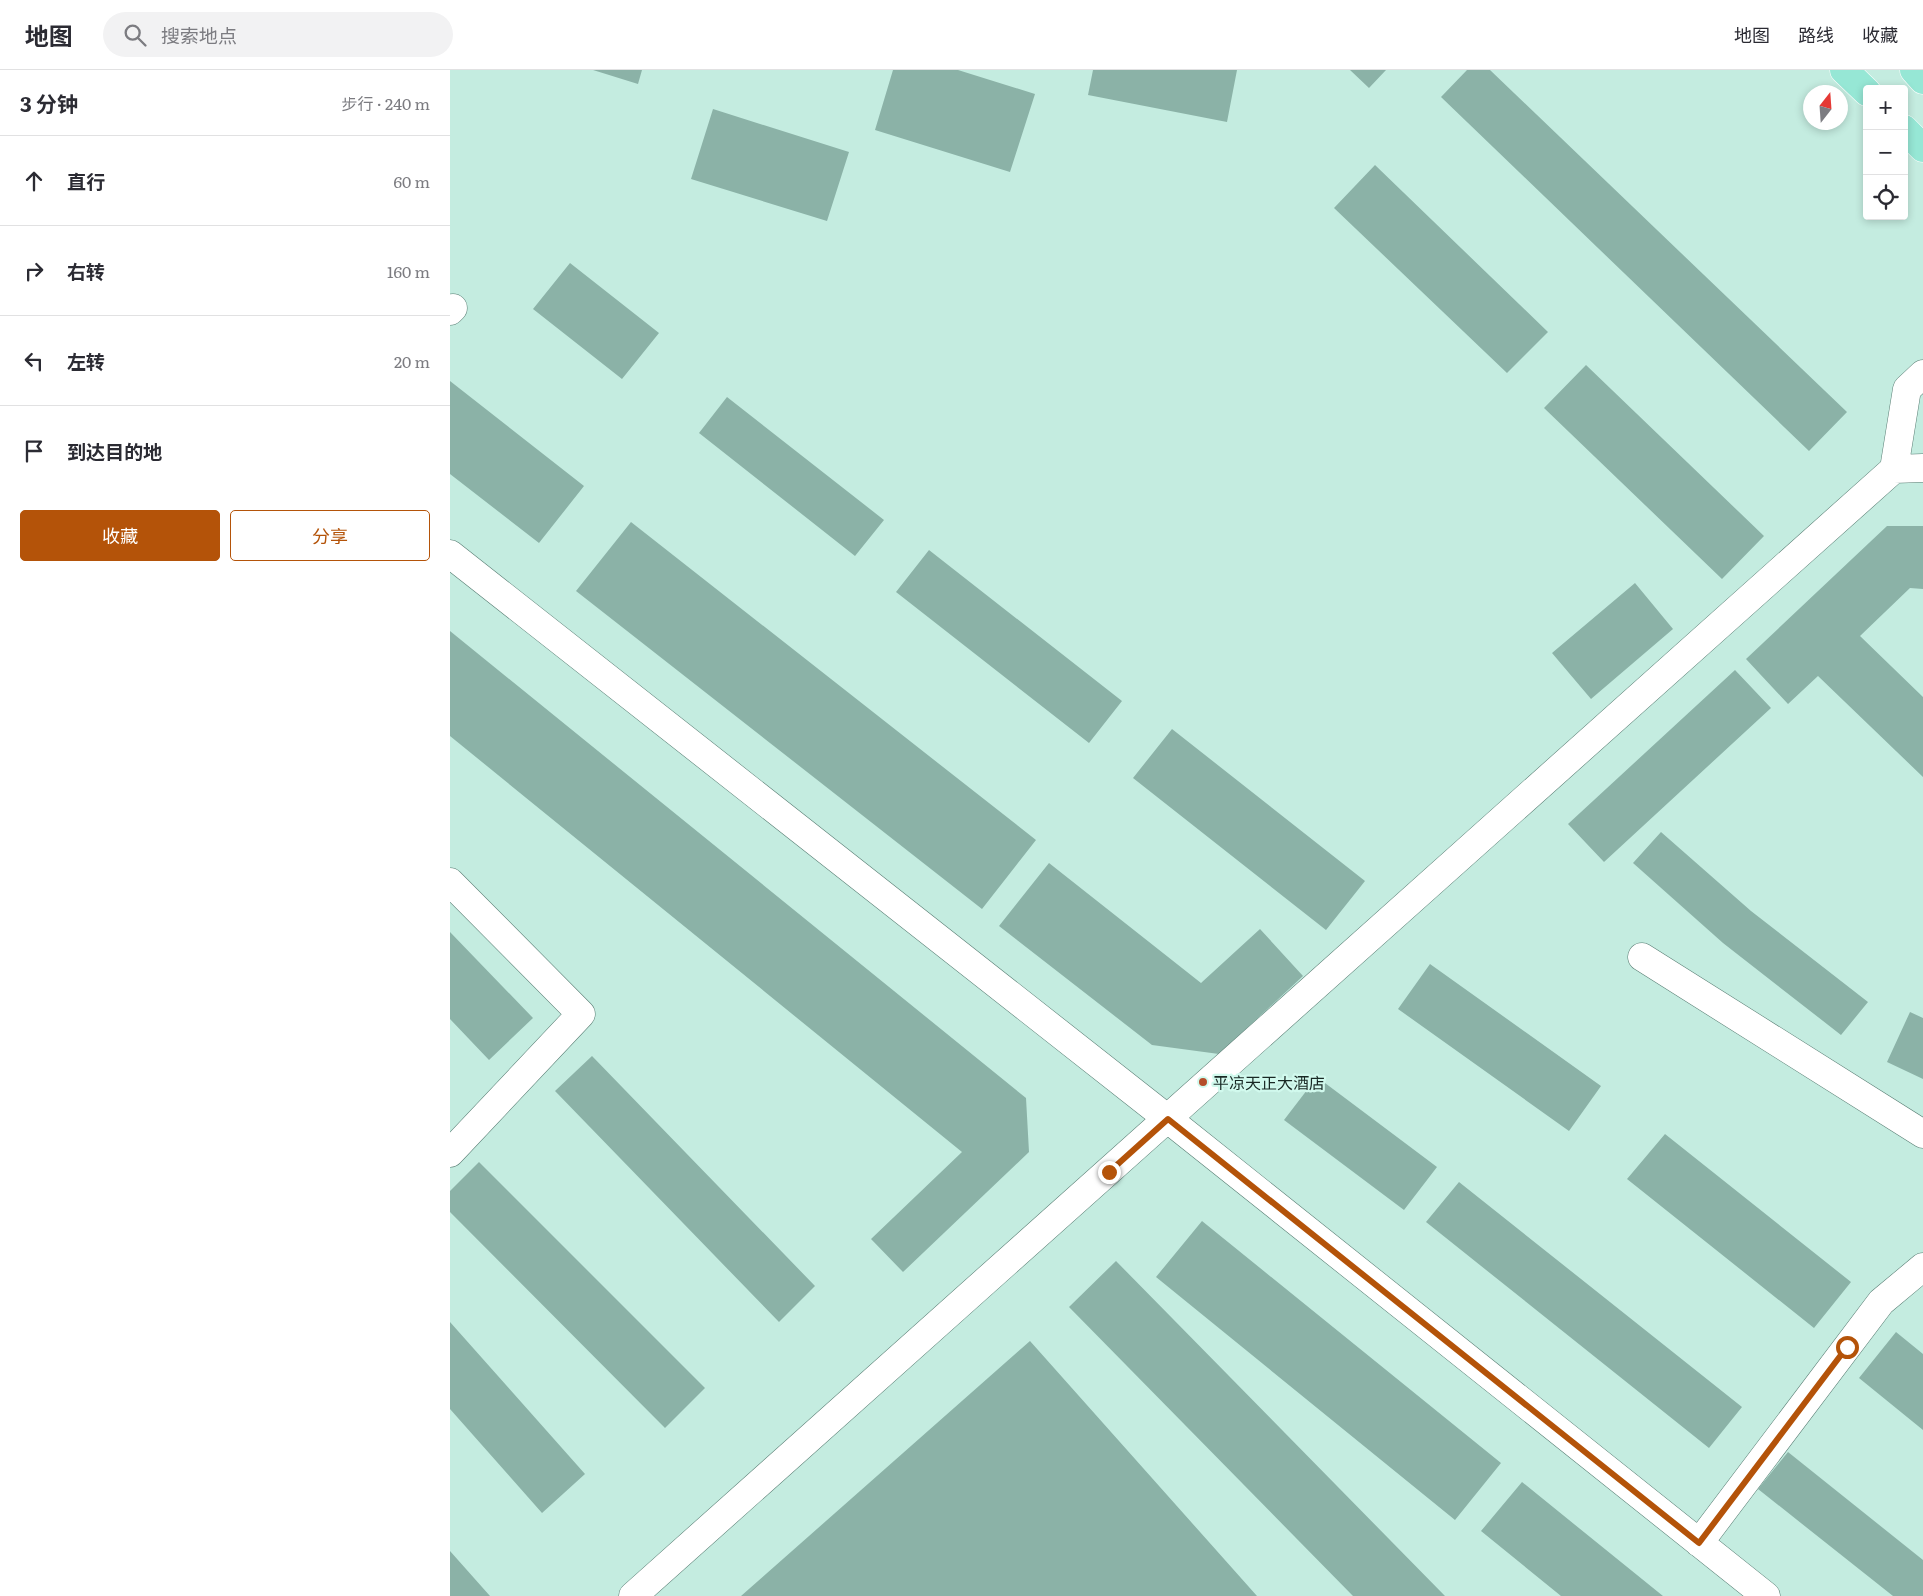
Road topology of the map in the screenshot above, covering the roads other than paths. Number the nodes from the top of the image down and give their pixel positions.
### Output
1 (1844, 70) edge
2 (1914, 70) edge
3 (1923, 80) edge
4 (1863, 88) edge
5 (1908, 134) edge
6 (1923, 148) edge
7 (1923, 374) edge
8 (1923, 468) edge
9 (1894, 469) junction
10 (450, 554) edge
11 (450, 882) edge
12 (1642, 957) dead end
13 (1168, 1119) junction
14 (1923, 1134) edge
15 (450, 1153) edge
16 (1923, 1267) edge
17 (1699, 1543) junction
18 (633, 1596) edge
19 (1766, 1596) edge

1 - 4 main road
2 - 3 main road
5 - 6 main road
7 - 9 street
8 - 9 street
9 - 13 street
10 - 13 street
11 - 15 street
12 - 14 street
13 - 17 street
13 - 18 street
16 - 17 street
17 - 19 street

